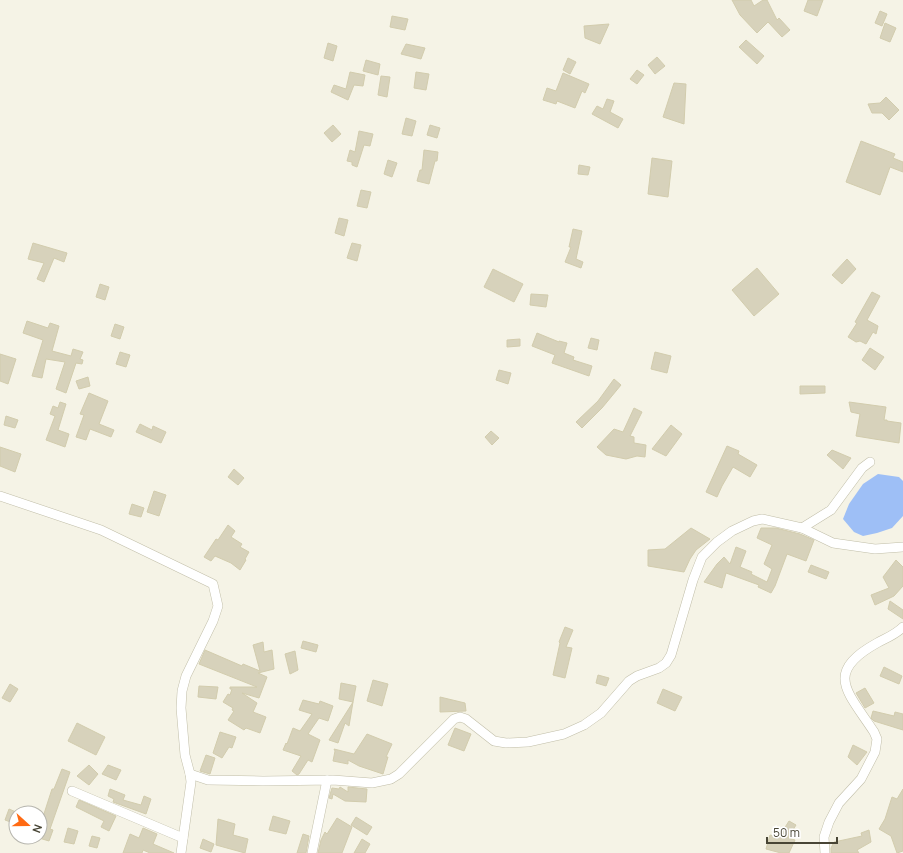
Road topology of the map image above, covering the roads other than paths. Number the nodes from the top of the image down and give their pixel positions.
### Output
1 (870, 462) dead end
2 (0, 496) edge
3 (802, 528) junction
4 (903, 547) edge
5 (903, 627) edge
6 (190, 774) junction
7 (327, 780) junction
8 (72, 791) dead end
9 (183, 838) junction
10 (181, 853) edge
11 (312, 853) edge
12 (825, 853) edge

1 - 3 street
2 - 6 street
3 - 4 street
3 - 7 street
5 - 12 street
6 - 7 street
6 - 9 street
7 - 11 street
8 - 9 street
9 - 10 street

